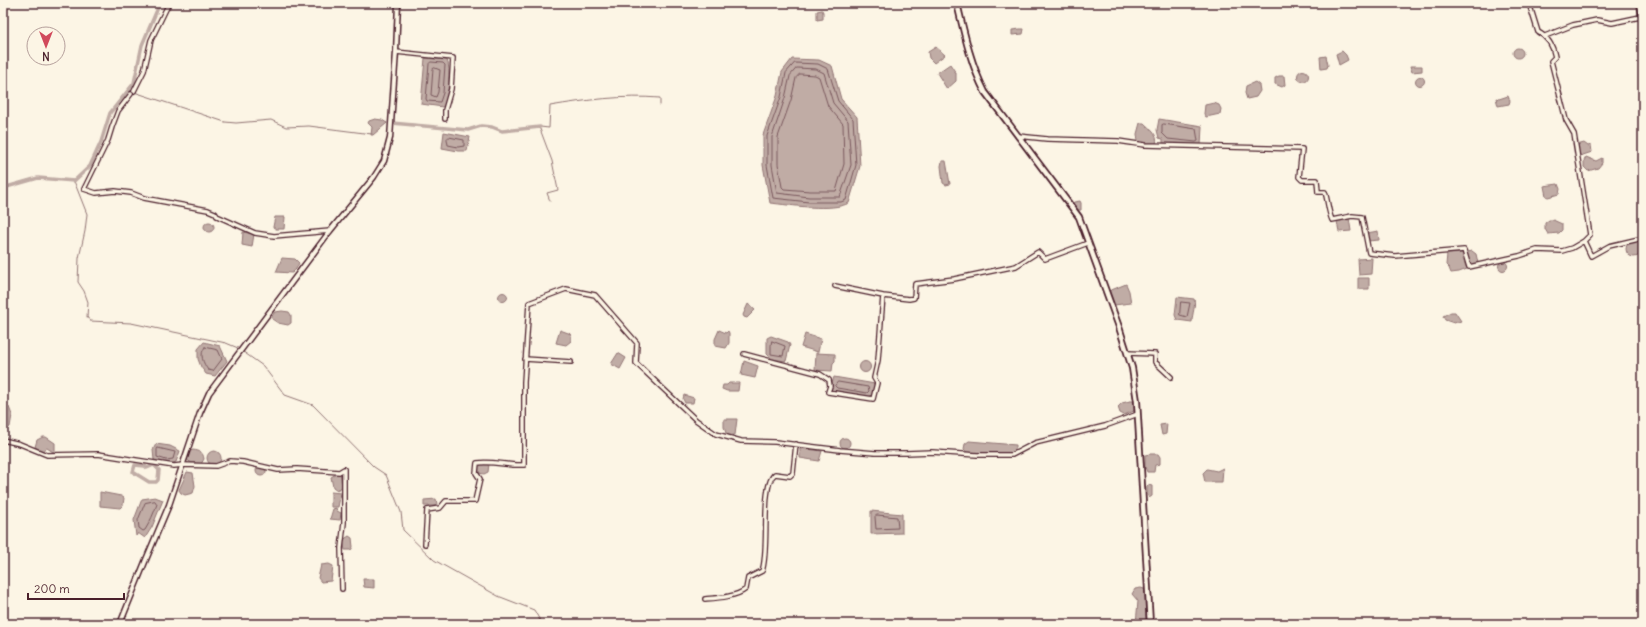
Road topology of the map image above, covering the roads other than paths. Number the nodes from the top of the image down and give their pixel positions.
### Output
1 (169, 3) edge
2 (398, 3) edge
3 (957, 3) edge
4 (1529, 3) edge
5 (1639, 3) edge
6 (1545, 36) junction
7 (396, 52) junction
8 (445, 120) dead end
9 (1018, 136) junction
10 (330, 231) junction
11 (1643, 238) edge
12 (1584, 241) junction
13 (1088, 243) junction
14 (835, 286) dead end
15 (883, 296) junction
16 (1127, 353) junction
17 (744, 354) dead end
18 (525, 359) junction
19 (571, 362) dead end
20 (1171, 377) dead end
21 (1138, 414) junction
22 (3, 440) edge
23 (796, 444) junction
24 (182, 464) junction
25 (425, 544) dead end
26 (342, 589) dead end
27 (705, 599) dead end
28 (120, 623) edge
29 (1150, 624) edge

1 - 10 street
2 - 7 street
3 - 9 main road
4 - 6 street
5 - 6 street
6 - 12 street
7 - 8 street
7 - 10 street
9 - 12 street
9 - 13 main road
10 - 24 street
11 - 12 street
13 - 15 street
13 - 16 main road
14 - 15 street
15 - 17 street
16 - 20 street
16 - 21 main road
18 - 19 street
18 - 23 street
18 - 25 street
21 - 23 street
21 - 29 main road
22 - 24 street
23 - 27 street
24 - 26 street
24 - 28 street

